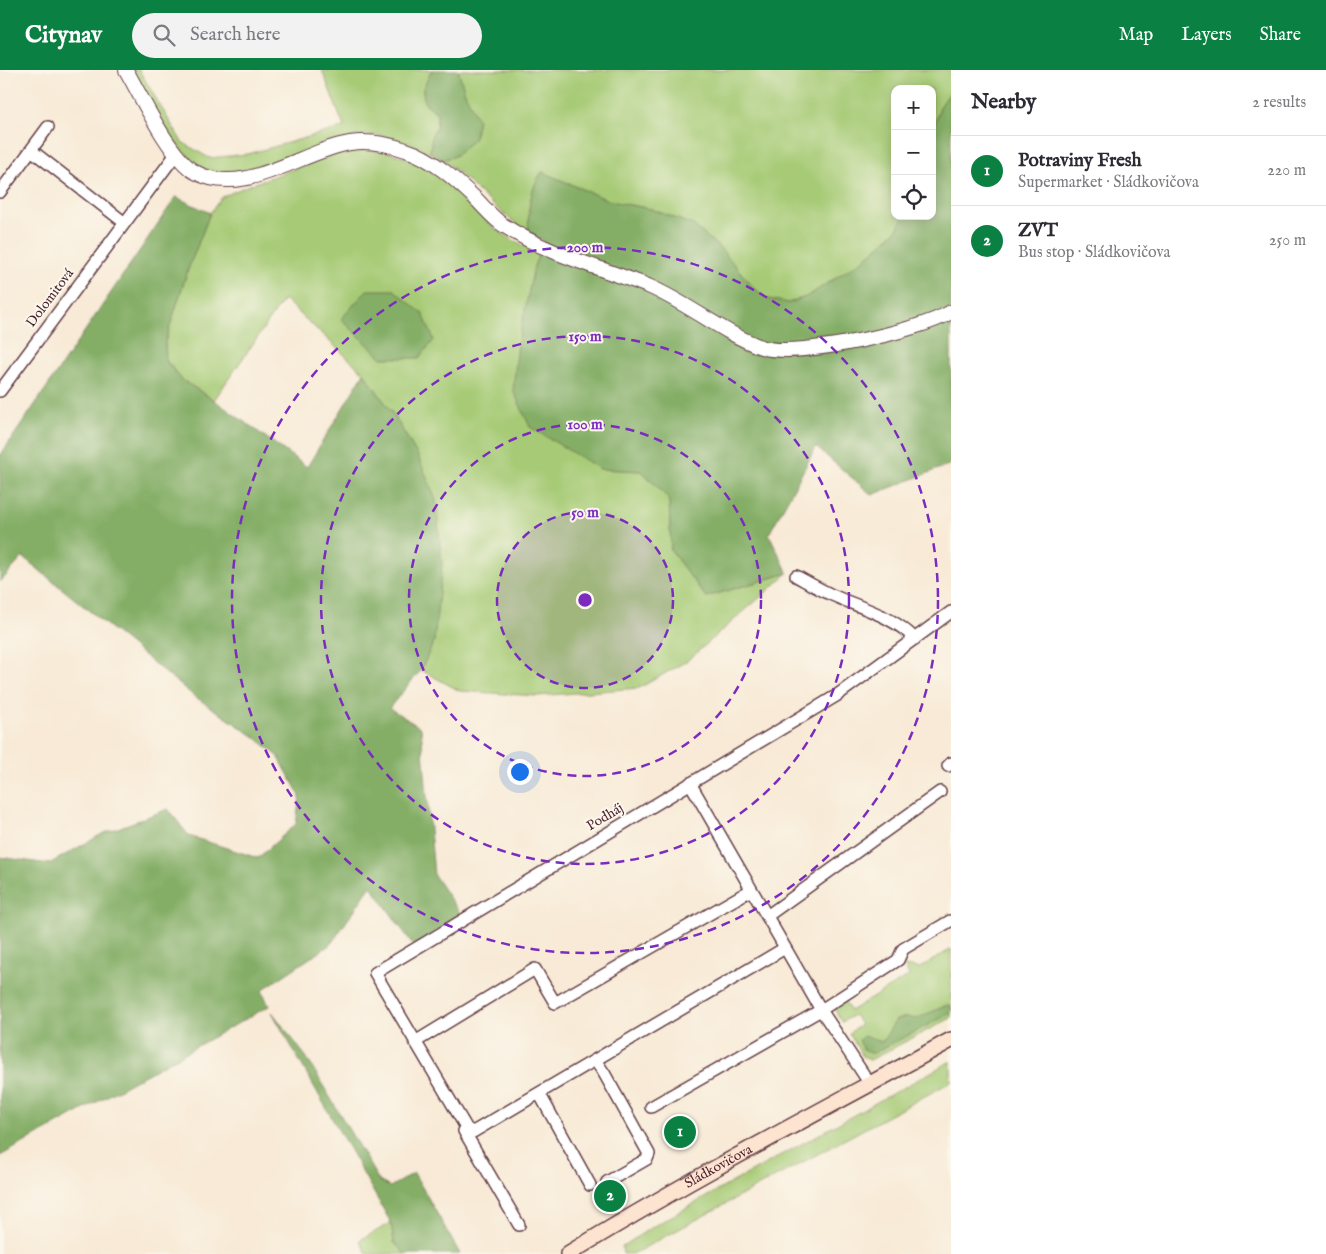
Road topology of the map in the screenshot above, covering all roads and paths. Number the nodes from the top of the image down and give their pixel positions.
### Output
1 (126, 70) edge
2 (48, 127) dead end
3 (31, 150) junction
4 (176, 154) junction
5 (0, 192) edge
6 (125, 223) junction
7 (951, 312) edge
8 (0, 391) edge
9 (796, 576) dead end
10 (951, 612) edge
11 (915, 639) junction
12 (690, 783) junction
13 (940, 792) dead end
14 (751, 890) junction
15 (767, 916) junction
16 (950, 921) dead end
17 (786, 948) junction
18 (822, 1010) junction
19 (951, 1040) edge
20 (415, 1042) junction
21 (595, 1060) junction
22 (870, 1084) junction
23 (539, 1093) junction
24 (651, 1107) dead end
25 (464, 1131) dead end
26 (607, 1182) dead end
27 (590, 1185) dead end
28 (519, 1225) dead end
29 (568, 1254) edge

1 - 4 street
2 - 3 street
3 - 5 street
3 - 6 street
4 - 6 street, Dolomitová
4 - 7 street
6 - 8 street, Dolomitová
9 - 11 street
10 - 11 street, Podháj
11 - 12 street, Podháj
12 - 14 street
12 - 20 street, Podháj
13 - 15 street
14 - 15 street
14 - 20 street
15 - 17 street
16 - 18 street
17 - 18 street
17 - 21 street, Podháj
18 - 22 street
18 - 24 street
19 - 22 main road, Sládkovičova
20 - 23 street, Podháj
21 - 23 street, Podháj
21 - 26 street
22 - 29 main road, Sládkovičova
23 - 27 street
25 - 28 street

